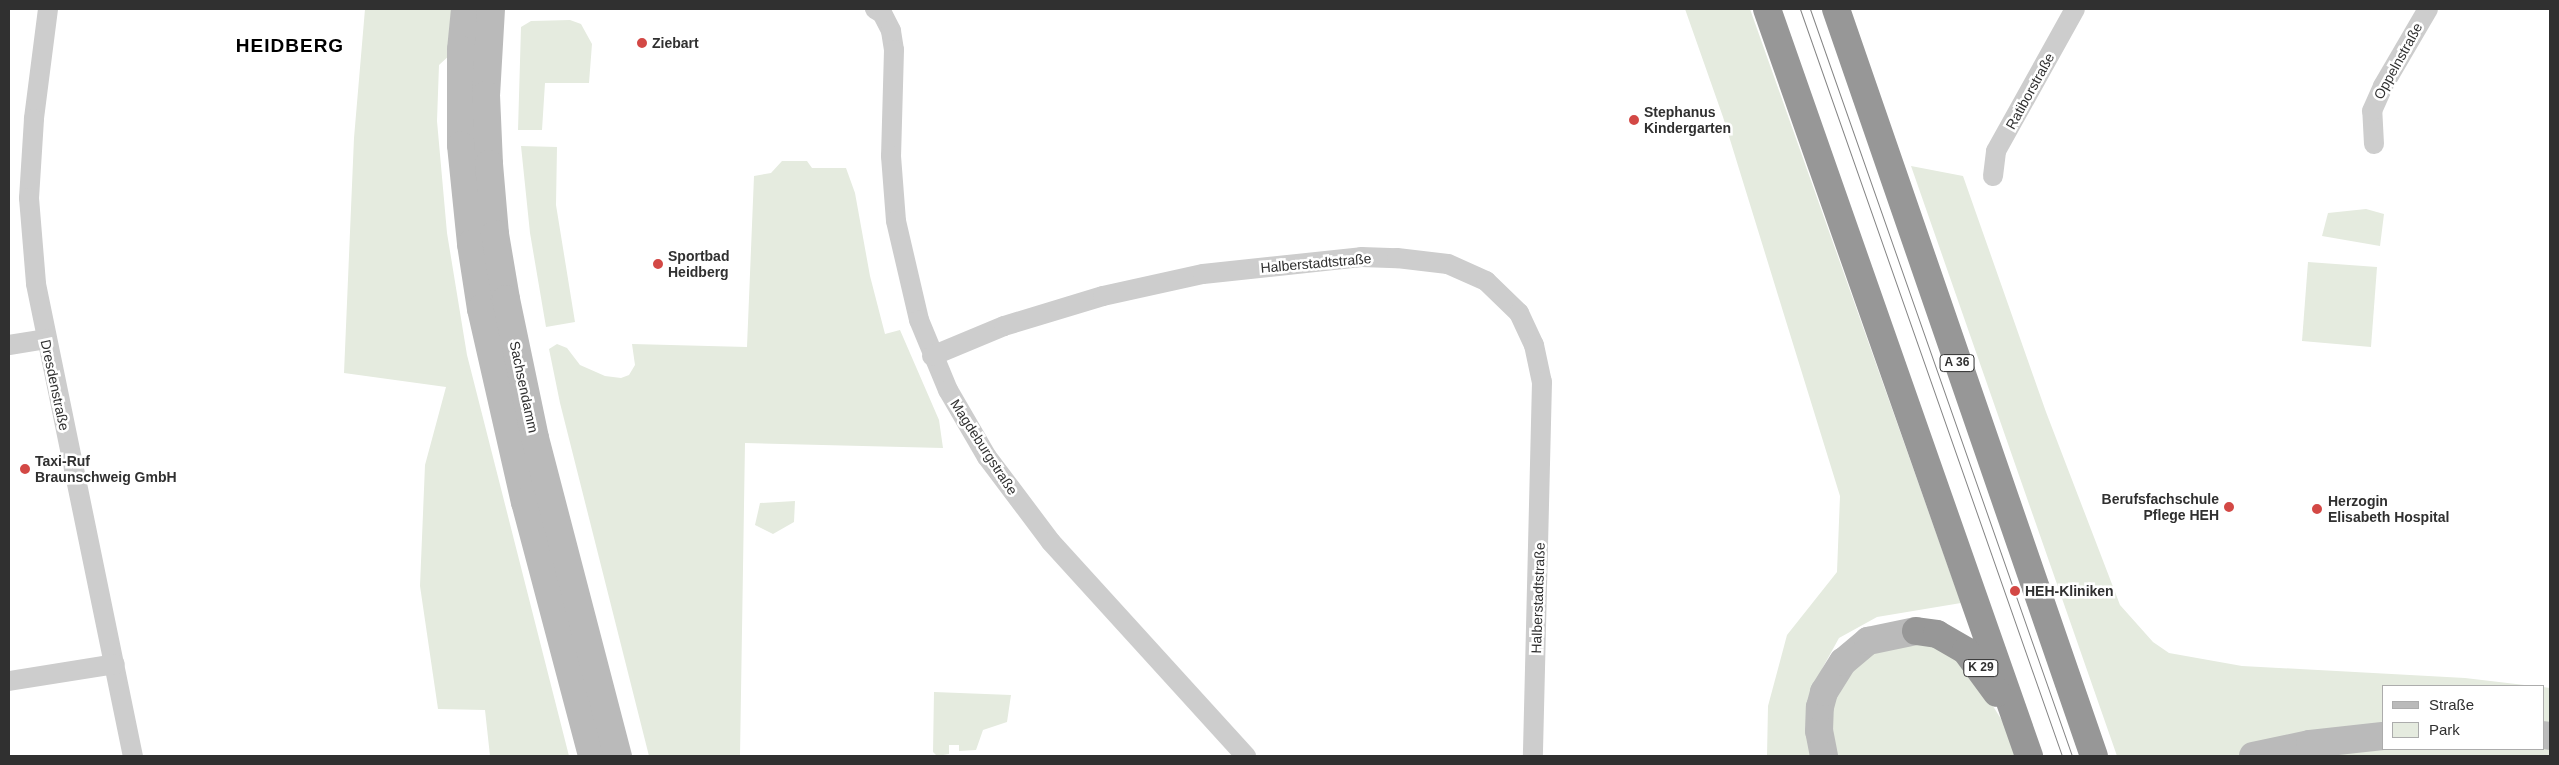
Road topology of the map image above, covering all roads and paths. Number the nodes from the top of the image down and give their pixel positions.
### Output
1 (48, 9) edge
2 (465, 9) edge
3 (491, 9) edge
4 (875, 9) edge
5 (1767, 9) edge
6 (1836, 9) edge
7 (2075, 9) edge
8 (2428, 9) edge
9 (2374, 144) dead end
10 (1993, 176) dead end
11 (46, 339) junction
12 (9, 345) edge
13 (932, 356) junction
14 (1916, 631) joint
15 (115, 664) junction
16 (9, 681) edge
17 (2382, 736) edge
18 (2025, 744) edge
19 (133, 756) edge
20 (592, 756) edge
21 (618, 756) edge
22 (1246, 756) edge
23 (1532, 756) edge
24 (1824, 756) edge
25 (2094, 756) edge
26 (2253, 756) edge

1 - 11 street, Dresdenstraße
2 - 20 street, Sachsendamm
3 - 21 street, Sachsendamm
4 - 13 street, Magdeburgstraße
5 - 18 highway
6 - 25 highway, A 36
7 - 10 street, Ratiborstraße
8 - 9 street, Oppelnstraße
11 - 12 street
11 - 15 street, Dresdenstraße
13 - 22 street, Magdeburgstraße
13 - 23 street, Halberstadtstraße
14 - 18 highway, K 29
14 - 24 street, K 29
15 - 16 street
15 - 19 street, Dresdenstraße
17 - 26 street

